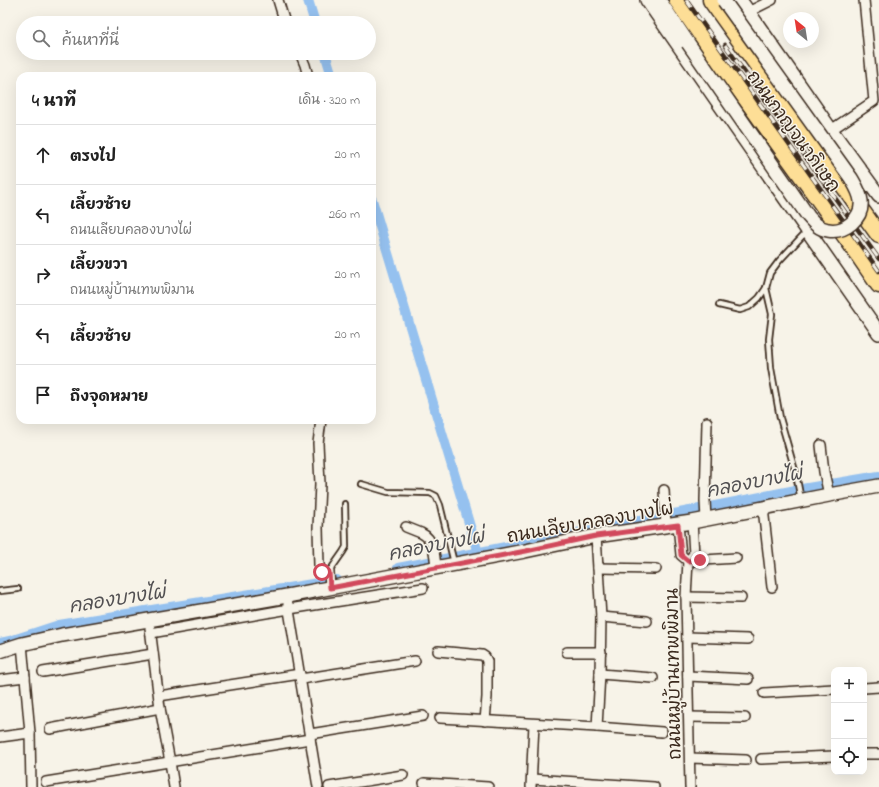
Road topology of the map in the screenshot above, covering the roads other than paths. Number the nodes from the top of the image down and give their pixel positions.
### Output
1 (278, 0) edge
2 (647, 0) edge
3 (659, 0) edge
4 (677, 0) edge
5 (720, 0) edge
6 (740, 0) edge
7 (772, 0) edge
8 (864, 0) edge
9 (748, 12) junction
10 (283, 16) edge
11 (302, 60) edge
12 (307, 72) edge
13 (877, 104) edge
14 (831, 130) junction
15 (879, 196) edge
16 (807, 230) junction
17 (879, 236) edge
18 (834, 269) junction
19 (879, 285) edge
20 (766, 288) junction
21 (719, 304) dead end
22 (874, 317) dead end
23 (879, 333) edge
24 (707, 422) dead end
25 (320, 424) edge
26 (821, 445) dead end
27 (361, 484) dead end
28 (879, 486) edge
29 (664, 490) dead end
30 (828, 492) junction
31 (801, 498) junction
32 (345, 504) dead end
33 (764, 508) junction
34 (706, 517) junction
35 (692, 522) junction
36 (670, 524) junction
37 (406, 527) dead end
38 (596, 536) junction
39 (736, 558) dead end
40 (688, 561) junction
41 (454, 562) junction
42 (436, 565) junction
43 (598, 568) junction
44 (656, 569) dead end
45 (329, 579) junction
46 (423, 588) dead end
47 (772, 588) dead end
48 (18, 589) dead end
49 (0, 591) edge
50 (686, 597) junction
51 (741, 598) dead end
52 (288, 602) junction
53 (601, 617) junction
54 (647, 621) dead end
55 (150, 627) junction
56 (687, 637) junction
57 (748, 638) dead end
58 (22, 644) junction
59 (0, 651) edge
60 (438, 651) dead end
61 (567, 652) dead end
62 (601, 652) junction
63 (153, 654) junction
64 (415, 661) dead end
65 (43, 672) dead end
66 (600, 674) junction
67 (688, 676) junction
68 (25, 677) junction
69 (300, 677) junction
70 (653, 678) dead end
71 (748, 679) dead end
72 (0, 680) edge
73 (879, 687) edge
74 (867, 688) edge
75 (831, 689) edge
76 (764, 693) dead end
77 (159, 696) junction
78 (160, 708) junction
79 (422, 716) dead end
80 (689, 717) junction
81 (440, 718) dead end
82 (745, 718) dead end
83 (485, 721) junction
84 (534, 724) junction
85 (596, 727) junction
86 (50, 729) dead end
87 (662, 732) dead end
88 (30, 733) junction
89 (310, 736) junction
90 (0, 737) edge
91 (867, 754) edge
92 (879, 754) edge
93 (831, 756) edge
94 (690, 758) junction
95 (761, 759) dead end
96 (746, 760) dead end
97 (170, 762) junction
98 (403, 775) dead end
99 (46, 782) dead end
100 (424, 783) dead end
101 (531, 783) edge
102 (31, 787) edge
103 (174, 787) edge
104 (318, 787) edge
105 (329, 787) edge
106 (488, 787) edge
107 (654, 787) edge
108 (690, 787) edge

1 - 10 street
2 - 16 main road
3 - 5 main road, bridge
4 - 19 highway, ถนนกาญจนาภิเษก
5 - 17 highway, ถนนกาญจนาภิเษก
6 - 9 main road
7 - 9 street
8 - 13 street
9 - 14 main road
11 - 12 street
13 - 14 street
14 - 15 main road
16 - 18 main road
16 - 20 lane
18 - 22 lane
18 - 23 main road
20 - 21 lane
20 - 31 lane
24 - 34 street
25 - 45 street
26 - 30 street
27 - 41 lane
28 - 30 main road, ถนนเลียบคลองบางไผ่
29 - 36 street, ถนนหมู่บ้านเทพพิมาน
30 - 31 main road, ถนนเลียบคลองบางไผ่
31 - 33 main road, ถนนเลียบคลองบางไผ่
32 - 45 lane
33 - 34 main road, ถนนเลียบคลองบางไผ่
33 - 47 street
34 - 35 main road, ถนนเลียบคลองบางไผ่
35 - 36 main road, ถนนเลียบคลองบางไผ่
35 - 40 street, ถนนหมู่บ้านเทพพิมาน
36 - 38 main road, ถนนเลียบคลองบางไผ่
36 - 40 street, ถนนหมู่บ้านเทพพิมาน
37 - 42 street
38 - 41 main road, ถนนเลียบคลองบางไผ่
38 - 43 street
39 - 40 street
40 - 50 street, ถนนหมู่บ้านเทพพิมาน
41 - 42 main road, ถนนเลียบคลองบางไผ่
42 - 45 main road, ถนนเลียบคลองบางไผ่
43 - 44 street
43 - 53 street
45 - 52 main road, ถนนเลียบคลองบางไผ่
46 - 52 street
48 - 49 lane
50 - 51 street
50 - 56 street, ถนนหมู่บ้านเทพพิมาน
52 - 55 main road, ถนนเลียบคลองบางไผ่
52 - 69 street
53 - 54 street
53 - 62 street
55 - 58 main road, ถนนเลียบคลองบางไผ่
55 - 63 street
56 - 57 street
56 - 67 street, ถนนหมู่บ้านเทพพิมาน
58 - 59 main road, ถนนเลียบคลองบางไผ่
58 - 68 street
60 - 83 street
61 - 62 street
62 - 66 street
63 - 65 street
63 - 77 street
64 - 69 street
66 - 70 street
66 - 85 street
67 - 71 street
67 - 80 street, ถนนหมู่บ้านเทพพิมาน
68 - 72 street
68 - 88 street
69 - 77 street
69 - 89 street
73 - 74 street
75 - 76 street
77 - 78 street
78 - 86 street
78 - 97 street
79 - 89 street
80 - 82 street
80 - 94 street, ถนนหมู่บ้านเทพพิมาน
81 - 83 street
83 - 84 street
84 - 85 street
84 - 101 street
85 - 87 street
88 - 90 street
88 - 102 street
89 - 97 street
89 - 104 street
91 - 92 street
93 - 95 street
94 - 96 street
94 - 108 street, ถนนหมู่บ้านเทพพิมาน
97 - 99 street
97 - 103 street
98 - 105 street
100 - 106 street
101 - 107 street

